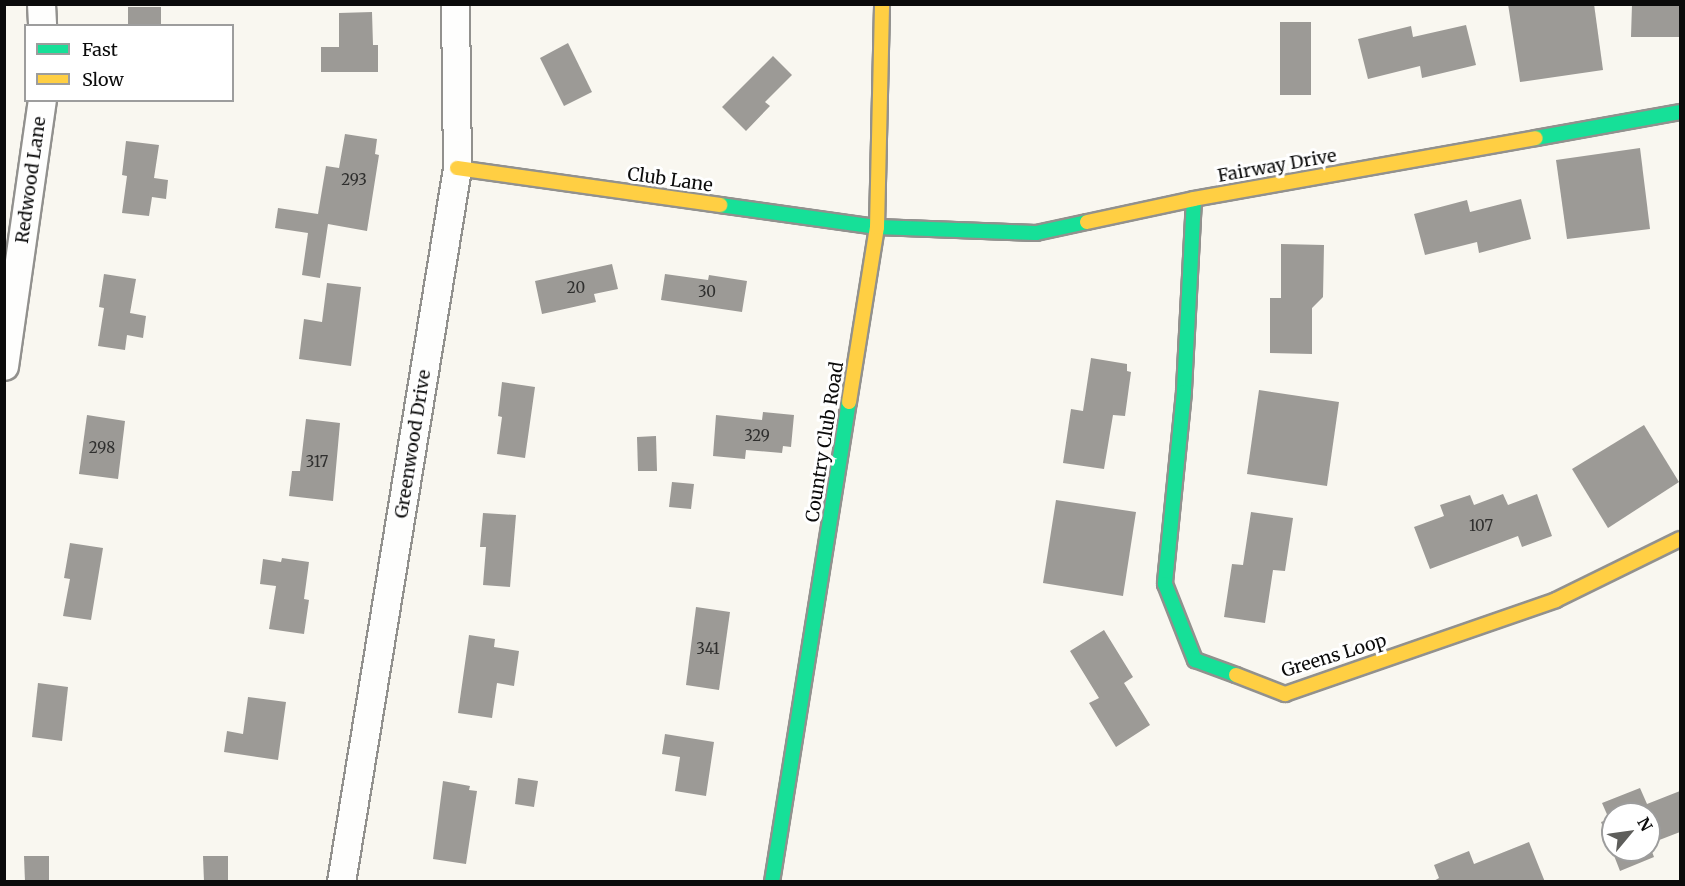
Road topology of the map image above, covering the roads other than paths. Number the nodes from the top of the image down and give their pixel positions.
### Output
1 (41, 4) edge
2 (455, 4) edge
3 (882, 4) edge
4 (42, 24) edge
5 (42, 102) edge
6 (1680, 112) edge
7 (458, 168) junction
8 (1194, 199) junction
9 (878, 227) junction
10 (4, 366) edge
11 (1680, 539) edge
12 (341, 882) edge
13 (772, 882) edge

1 - 4 street
2 - 7 street, Greenwood Drive
3 - 9 street, Country Club Road
5 - 10 street, Redwood Lane
6 - 8 street, Fairway Drive
7 - 9 street, Club Lane
7 - 12 street, Greenwood Drive
8 - 9 street, Fairway Drive
8 - 11 street, Greens Loop
9 - 13 street, Country Club Road

